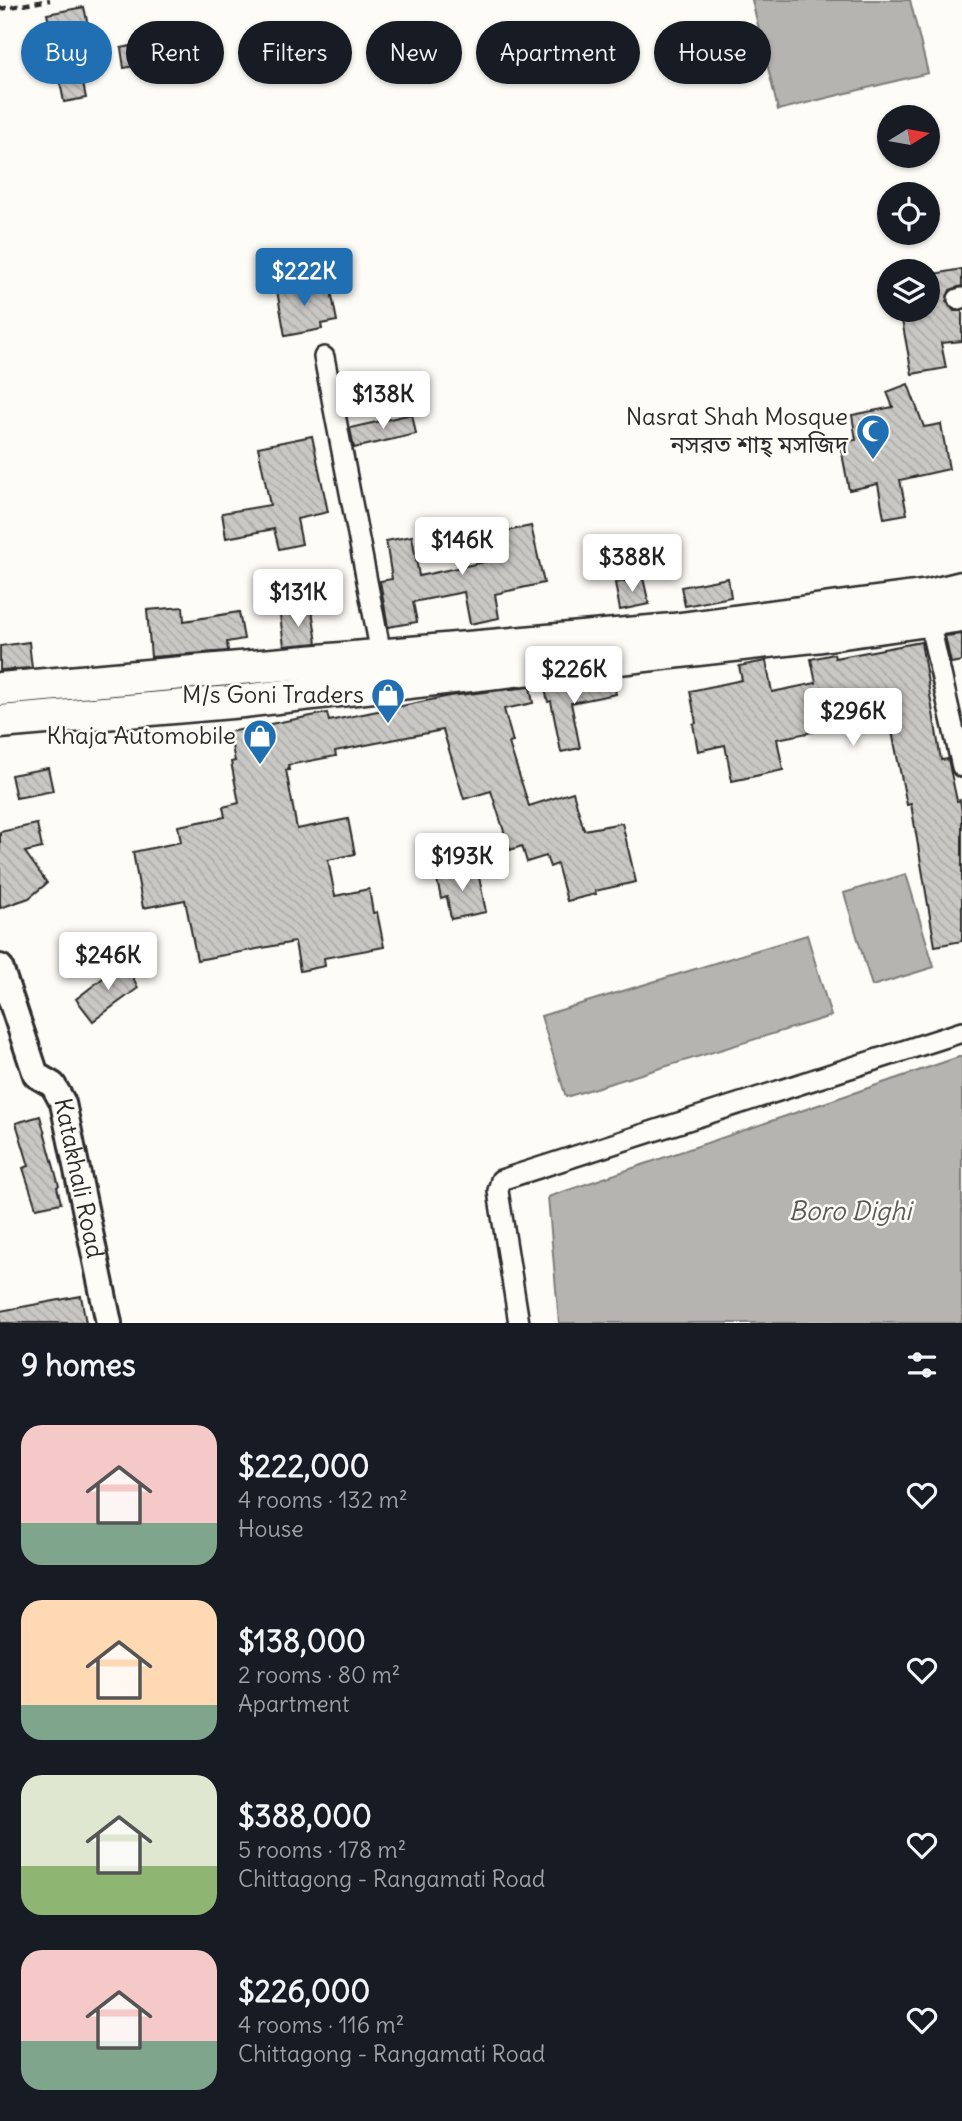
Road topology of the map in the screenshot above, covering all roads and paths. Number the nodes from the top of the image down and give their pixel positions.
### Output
1 (50, 0) edge
2 (0, 9) edge
3 (324, 357) dead end
4 (962, 588) edge
5 (962, 615) edge
6 (929, 621) junction
7 (381, 654) junction
8 (0, 689) edge
9 (0, 722) edge
10 (962, 767) edge
11 (0, 967) edge
12 (962, 1032) edge
13 (110, 1323) edge
14 (519, 1323) edge

1 - 2 path
3 - 7 street
4 - 7 highway
5 - 6 highway
6 - 9 highway
6 - 10 street
7 - 8 highway
11 - 13 street, Katakhali Road
12 - 14 street

